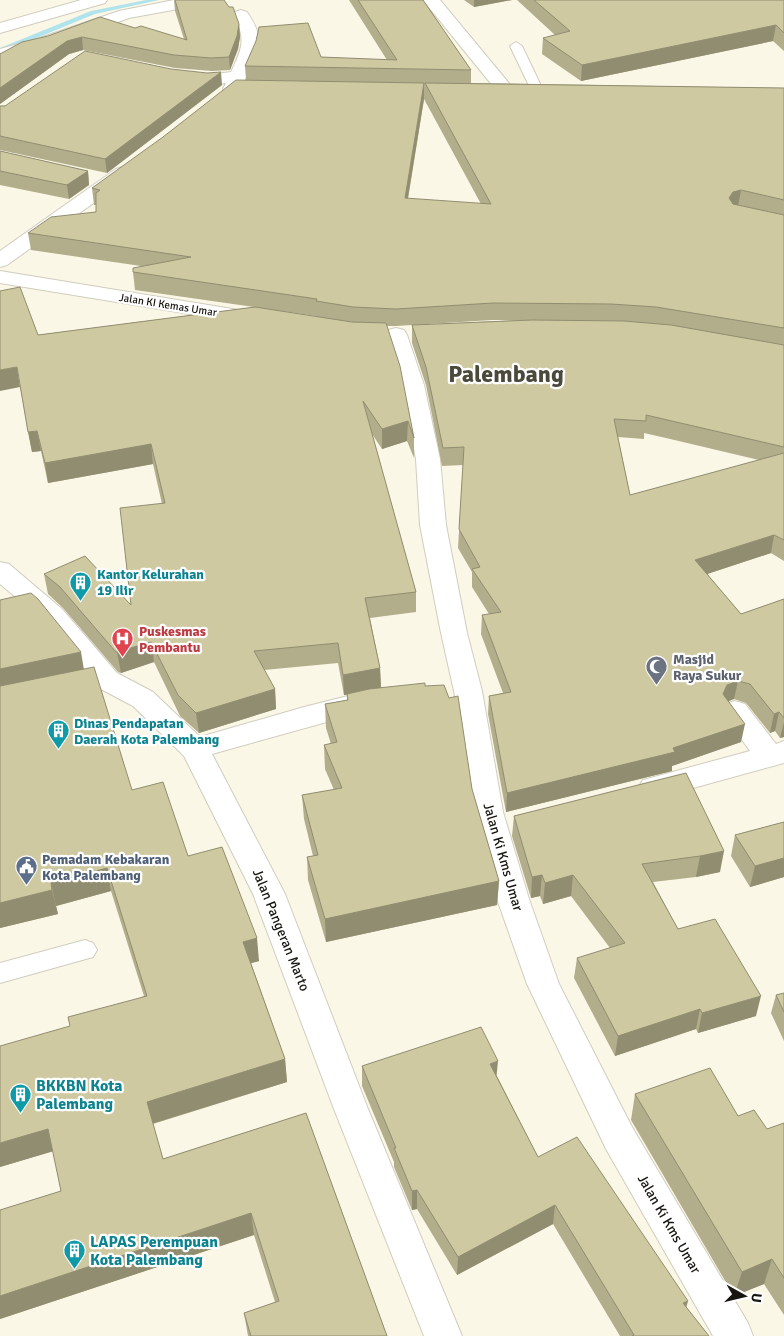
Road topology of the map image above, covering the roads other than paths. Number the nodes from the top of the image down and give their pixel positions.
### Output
1 (99, 0) edge
2 (200, 0) edge
3 (431, 0) edge
4 (241, 15) dead end
5 (0, 28) edge
6 (516, 46) dead end
7 (0, 54) edge
8 (171, 75) edge
9 (239, 85) junction
10 (488, 92) edge
11 (507, 92) junction
12 (538, 92) junction
13 (557, 93) edge
14 (217, 102) edge
15 (134, 165) edge
16 (84, 176) edge
17 (111, 182) junction
18 (0, 261) edge
19 (0, 277) edge
20 (270, 321) edge
21 (398, 334) dead end
22 (0, 570) edge
23 (388, 699) edge
24 (735, 711) edge
25 (195, 749) junction
26 (777, 754) edge
27 (627, 795) edge
28 (522, 821) edge
29 (493, 828) junction
30 (85, 950) dead end
31 (0, 973) edge
32 (443, 1336) edge
33 (734, 1336) edge

1 - 5 street
2 - 7 street
3 - 11 street
4 - 9 street
6 - 12 lane
8 - 9 street
9 - 14 street
10 - 11 street
11 - 12 street
12 - 13 street
15 - 17 street
16 - 17 street
17 - 18 street
19 - 20 street, Jalan KI Kemas Umar
21 - 29 street, Jalan Ki Kms Umar
22 - 25 street, Jalan Pangeran Marto
23 - 25 street
24 - 26 street
25 - 32 street, Jalan Pangeran Marto
26 - 27 street
28 - 29 street
29 - 33 street, Jalan Ki Kms Umar
30 - 31 lane

